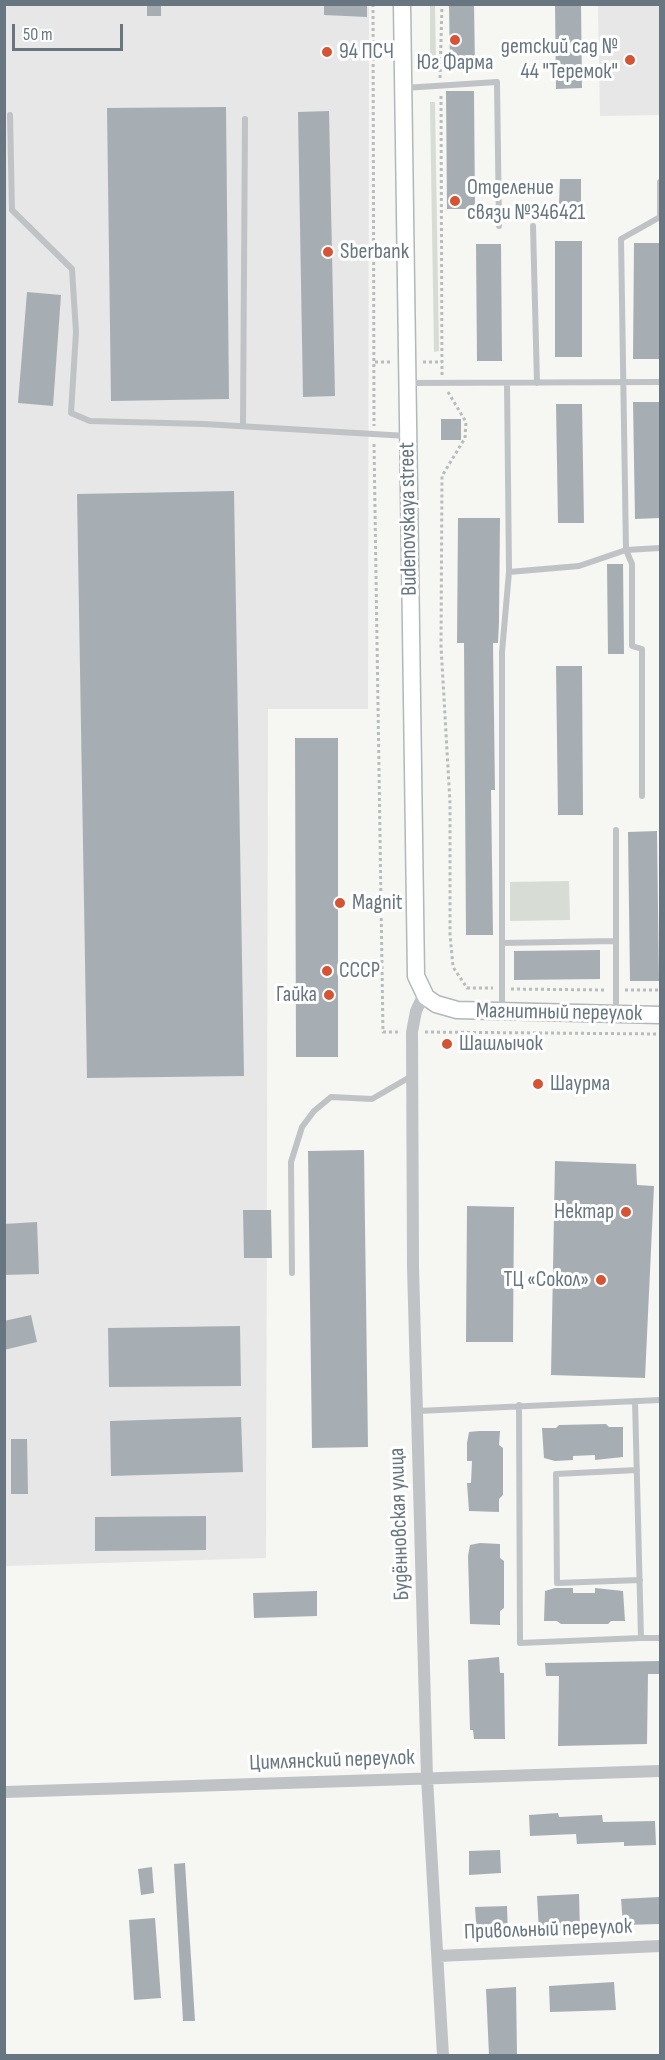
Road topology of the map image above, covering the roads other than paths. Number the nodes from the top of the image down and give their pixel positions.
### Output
1 (402, 4) edge
2 (403, 88) junction
3 (10, 115) dead end
4 (245, 119) dead end
5 (660, 182) edge
6 (499, 226) dead end
7 (533, 226) dead end
8 (623, 382) junction
9 (660, 382) edge
10 (406, 383) junction
11 (507, 383) junction
12 (537, 383) junction
13 (243, 426) junction
14 (407, 436) junction
15 (660, 548) edge
16 (626, 549) junction
17 (508, 572) junction
18 (642, 796) dead end
19 (615, 830) dead end
20 (615, 941) junction
21 (502, 943) junction
22 (424, 994) junction
23 (502, 1011) junction
24 (616, 1014) junction
25 (660, 1015) edge
26 (410, 1077) junction
27 (292, 1273) dead end
28 (660, 1400) edge
29 (635, 1401) junction
30 (519, 1405) junction
31 (418, 1411) junction
32 (637, 1470) junction
33 (640, 1581) junction
34 (641, 1638) junction
35 (660, 1638) edge
36 (660, 1771) edge
37 (427, 1778) junction
38 (4, 1792) edge
39 (660, 1947) edge
40 (438, 1956) junction
41 (443, 2055) edge

1 - 2 main road, Budenovskaya street
2 - 6 lane
2 - 10 main road, Budenovskaya street
3 - 13 lane
4 - 13 lane
5 - 8 lane
7 - 12 lane
8 - 9 lane
8 - 12 lane
8 - 16 lane
10 - 11 lane
10 - 14 main road, Budenovskaya street
11 - 12 lane
11 - 17 lane
13 - 14 lane
14 - 22 main road, Budenovskaya street
15 - 16 lane
16 - 17 lane
16 - 18 lane
17 - 21 lane
19 - 20 lane
20 - 21 lane
20 - 24 lane
21 - 23 lane
22 - 23 main road, Магнитный переулок
22 - 26 street, Будённовская улица
23 - 24 main road, Магнитный переулок
24 - 25 main road, Магнитный переулок
26 - 27 lane
26 - 31 street, Будённовская улица
28 - 29 lane
29 - 30 lane
29 - 32 lane
30 - 31 lane
30 - 34 lane
31 - 37 street, Будённовская улица
32 - 33 lane
32 - 33 lane
33 - 34 lane
34 - 35 lane
36 - 37 street, Цимлянский переулок
37 - 38 street, Цимлянский переулок
37 - 40 street, Будённовская улица
39 - 40 street, Привольный переулок
40 - 41 street, Будённовская улица

